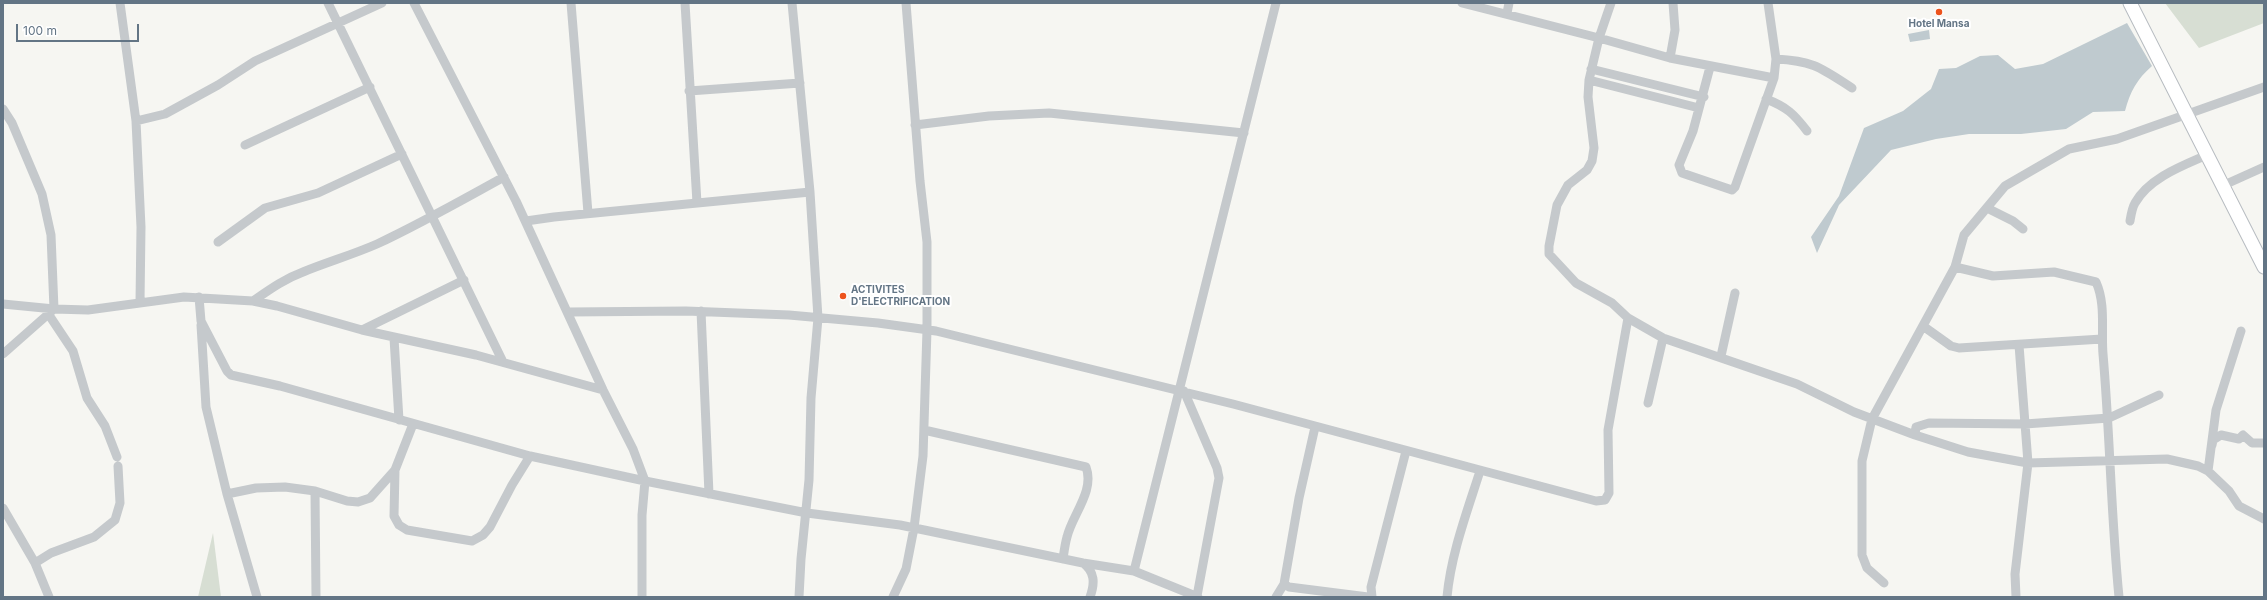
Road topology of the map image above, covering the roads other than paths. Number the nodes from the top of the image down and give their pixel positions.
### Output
1 (120, 3) edge
2 (328, 3) edge
3 (382, 3) edge
4 (414, 3) edge
5 (571, 3) edge
6 (685, 3) edge
7 (792, 3) edge
8 (906, 3) edge
9 (1276, 3) edge
10 (1462, 3) edge
11 (1509, 3) edge
12 (1611, 3) edge
13 (1674, 3) edge
14 (1768, 3) edge
15 (2131, 4) edge
16 (1507, 13) junction
17 (339, 23) junction
18 (1599, 38) junction
19 (1670, 58) junction
20 (1776, 59) junction
21 (1710, 67) junction
22 (1591, 69) junction
23 (1774, 78) junction
24 (1589, 80) junction
25 (800, 83) junction
26 (370, 87) junction
27 (2264, 87) edge
28 (1852, 88) dead end
29 (689, 91) junction
30 (1704, 97) junction
31 (1766, 99) junction
32 (1699, 108) junction
33 (3, 109) edge
34 (2187, 113) junction
35 (136, 121) junction
36 (915, 125) junction
37 (1807, 131) dead end
38 (1244, 132) junction
39 (245, 145) dead end
40 (402, 154) junction
41 (2207, 155) junction
42 (2264, 167) edge
43 (504, 177) junction
44 (2224, 185) junction
45 (810, 192) junction
46 (697, 203) junction
47 (1987, 208) junction
48 (588, 213) junction
49 (432, 216) junction
50 (526, 221) junction
51 (2130, 221) dead end
52 (2023, 230) dead end
53 (218, 242) dead end
54 (1955, 267) junction
55 (2264, 267) edge
56 (464, 280) junction
57 (1735, 293) dead end
58 (199, 297) junction
59 (253, 301) junction
60 (140, 302) junction
61 (3, 304) edge
62 (52, 312) junction
63 (569, 312) junction
64 (701, 312) junction
65 (818, 318) junction
66 (1628, 318) junction
67 (201, 321) junction
68 (1923, 326) junction
69 (362, 330) junction
70 (927, 330) junction
71 (2241, 331) dead end
72 (394, 338) junction
73 (1664, 338) junction
74 (2102, 339) junction
75 (2019, 345) junction
76 (3, 354) edge
77 (1721, 356) junction
78 (503, 362) junction
79 (603, 390) junction
80 (1181, 391) junction
81 (2159, 395) dead end
82 (1648, 403) dead end
83 (2109, 418) junction
84 (1872, 419) junction
85 (399, 420) junction
86 (413, 424) junction
87 (2025, 424) junction
88 (1315, 427) junction
89 (924, 430) junction
90 (1915, 435) junction
91 (2264, 443) edge
92 (2212, 450) junction
93 (1406, 451) junction
94 (530, 456) junction
95 (2111, 461) junction
96 (2028, 463) junction
97 (395, 470) junction
98 (1480, 471) junction
99 (2208, 471) junction
100 (645, 481) junction
101 (315, 491) junction
102 (227, 494) junction
103 (709, 494) junction
104 (3, 508) edge
105 (806, 513) junction
106 (2264, 519) edge
107 (914, 528) junction
108 (1063, 559) junction
109 (35, 563) junction
110 (1083, 563) junction
111 (1134, 571) junction
112 (1884, 583) dead end
113 (1284, 584) junction
114 (1198, 596) edge
115 (49, 597) edge
116 (257, 597) edge
117 (316, 597) edge
118 (642, 597) edge
119 (799, 597) edge
120 (893, 597) edge
121 (1090, 597) edge
122 (1276, 597) edge
123 (1368, 597) edge
124 (1372, 597) edge
125 (1447, 597) edge
126 (2016, 597) edge
127 (2119, 597) edge

1 - 35 street
2 - 17 street
3 - 17 street
4 - 43 street
5 - 48 street
6 - 29 street
7 - 25 street
8 - 36 street
9 - 38 street
10 - 16 street
11 - 16 street
12 - 18 street
13 - 19 street
14 - 20 street
15 - 34 main road
16 - 18 street
17 - 26 street
17 - 35 street
18 - 19 street
18 - 22 street
19 - 21 street
20 - 23 street
20 - 28 street
21 - 23 street
21 - 30 street
22 - 24 street
22 - 30 street
23 - 31 street
24 - 32 street
24 - 66 street
25 - 29 street
25 - 45 street
26 - 39 street
26 - 40 street
27 - 34 street
29 - 46 street
30 - 32 street
31 - 32 street
31 - 37 street
33 - 62 street
34 - 41 main road
34 - 47 street
35 - 60 street
36 - 38 street
36 - 70 street
38 - 80 street
40 - 49 street
40 - 53 street
41 - 44 main road
41 - 51 street
42 - 44 street
43 - 49 street
43 - 50 street
44 - 55 main road
45 - 46 street
45 - 65 street
46 - 48 street
47 - 52 street
47 - 54 street
48 - 50 street
49 - 56 street
49 - 59 street
50 - 63 street
54 - 68 street
54 - 74 street
56 - 69 street
56 - 78 street
57 - 77 street
58 - 59 street
58 - 60 street
58 - 67 street
59 - 69 street
60 - 62 street
61 - 62 street
62 - 76 street
62 - 109 street
63 - 64 street
63 - 79 street
64 - 65 street
64 - 103 street
65 - 70 street
65 - 105 street
66 - 73 street
66 - 98 street
67 - 85 street
67 - 102 street
68 - 75 street
68 - 84 street
69 - 72 street
70 - 80 street
70 - 89 street
71 - 92 street
72 - 78 street
72 - 85 street
73 - 77 street
73 - 82 street
74 - 75 street
74 - 83 street
75 - 87 street
77 - 84 street
78 - 79 street
79 - 100 street
80 - 88 street
80 - 111 street
80 - 114 street
81 - 83 street
83 - 87 street
83 - 95 street
84 - 90 street
84 - 112 street
85 - 86 street
86 - 94 street
86 - 97 street
87 - 90 street
87 - 96 street
88 - 93 street
88 - 113 street
89 - 107 street
89 - 108 street
90 - 96 street
91 - 92 street
92 - 99 street
93 - 98 street
93 - 124 street
94 - 97 street
94 - 100 street
95 - 96 street
95 - 99 street
95 - 127 street
96 - 126 street
97 - 101 street
98 - 125 street
99 - 106 street
100 - 103 street
100 - 118 street
101 - 102 street
101 - 117 street
102 - 116 street
103 - 105 street
104 - 109 street
105 - 107 street
105 - 119 street
107 - 108 street
107 - 120 street
108 - 110 street
109 - 115 street
110 - 111 street
110 - 121 street
111 - 114 street
113 - 122 street
113 - 123 street

